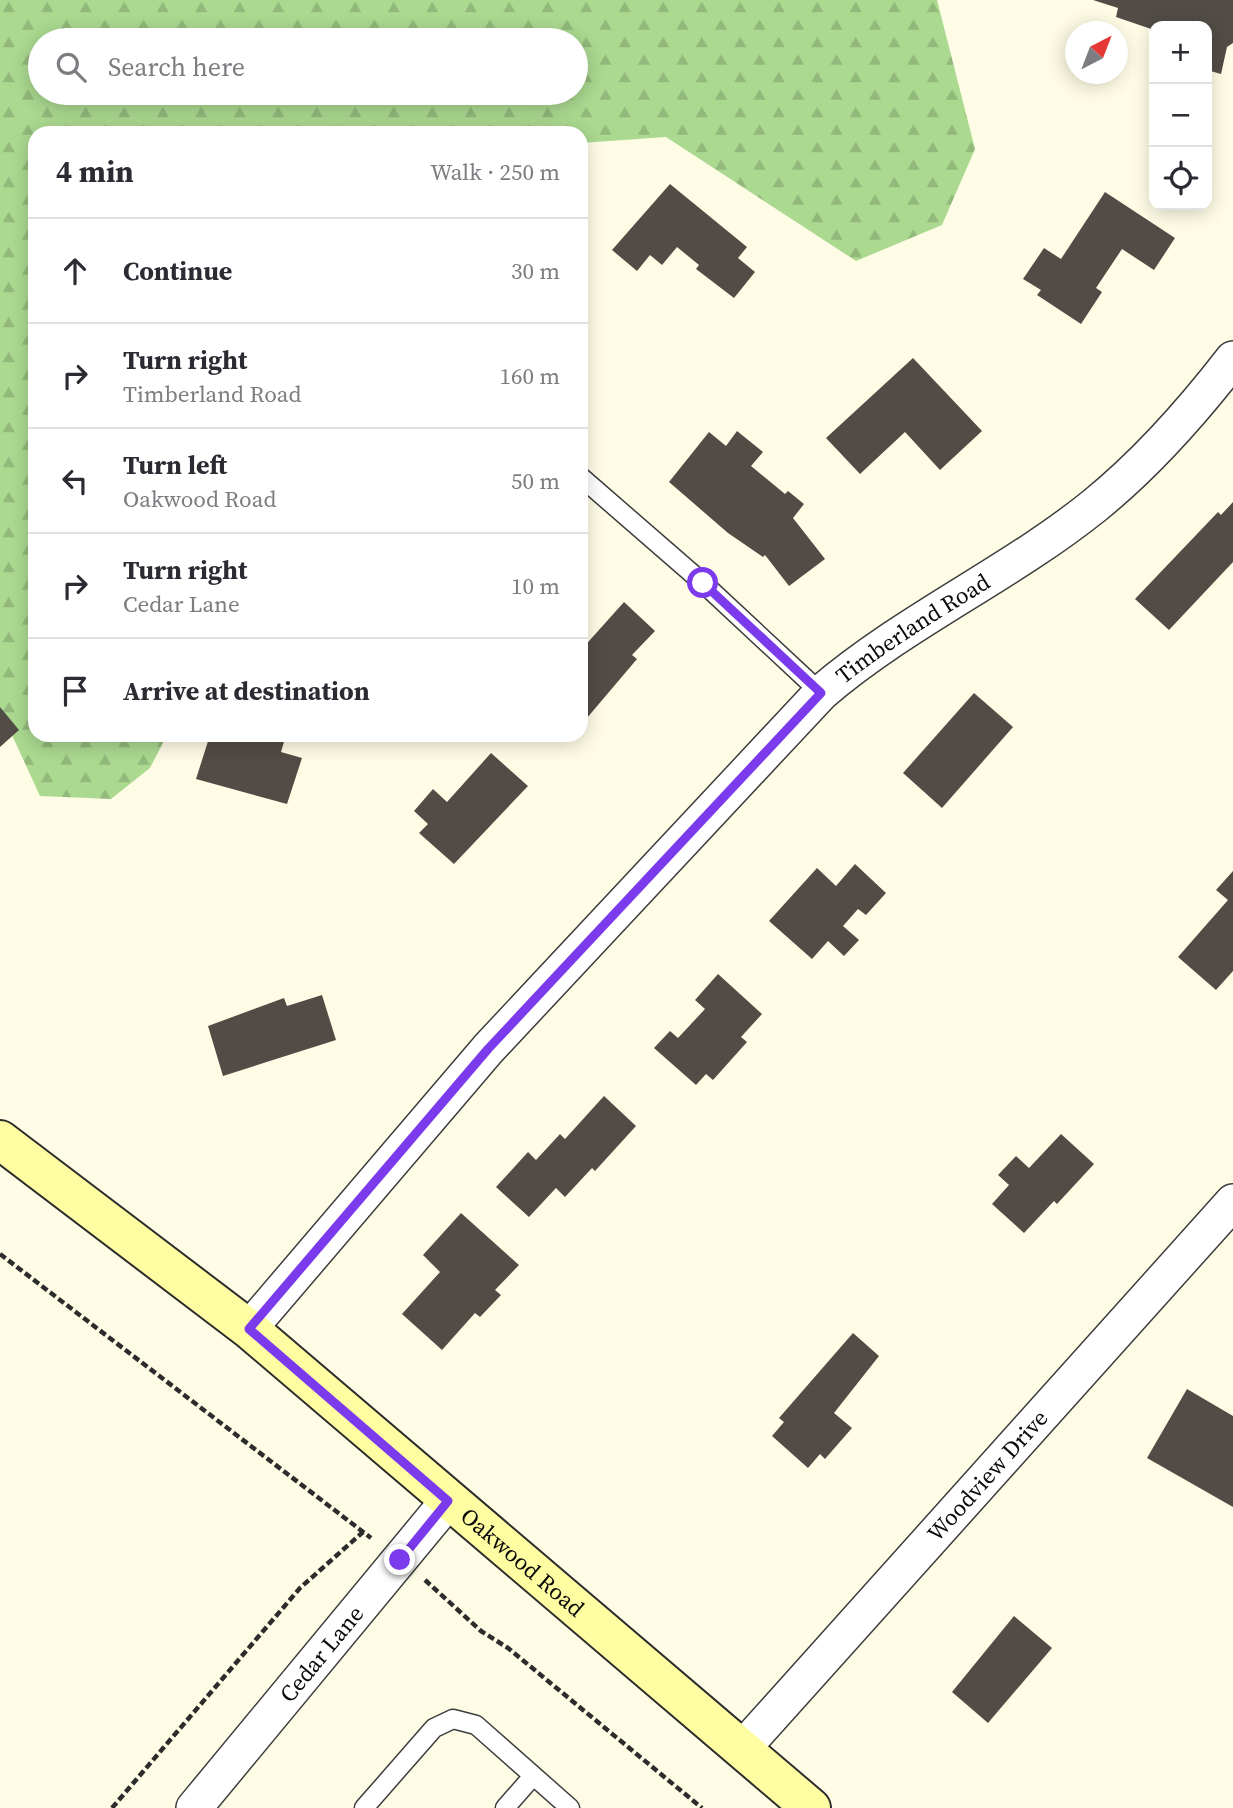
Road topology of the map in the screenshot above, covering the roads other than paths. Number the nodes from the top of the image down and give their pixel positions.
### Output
1 (1233, 359) edge
2 (588, 483) edge
3 (821, 693) junction
4 (0, 1140) edge
5 (1233, 1202) edge
6 (249, 1329) junction
7 (448, 1501) junction
8 (743, 1748) junction
9 (533, 1776) junction
10 (194, 1808) edge
11 (363, 1808) edge
12 (505, 1808) edge
13 (570, 1808) edge
14 (811, 1808) edge

1 - 3 street, Timberland Road
2 - 3 lane
3 - 6 street, Timberland Road
4 - 6 street, Oakwood Road
5 - 8 street, Woodview Drive
6 - 7 street, Oakwood Road
7 - 8 street, Oakwood Road
7 - 10 street, Cedar Lane
8 - 14 street, Oakwood Road
9 - 11 lane
9 - 12 lane
9 - 13 lane

